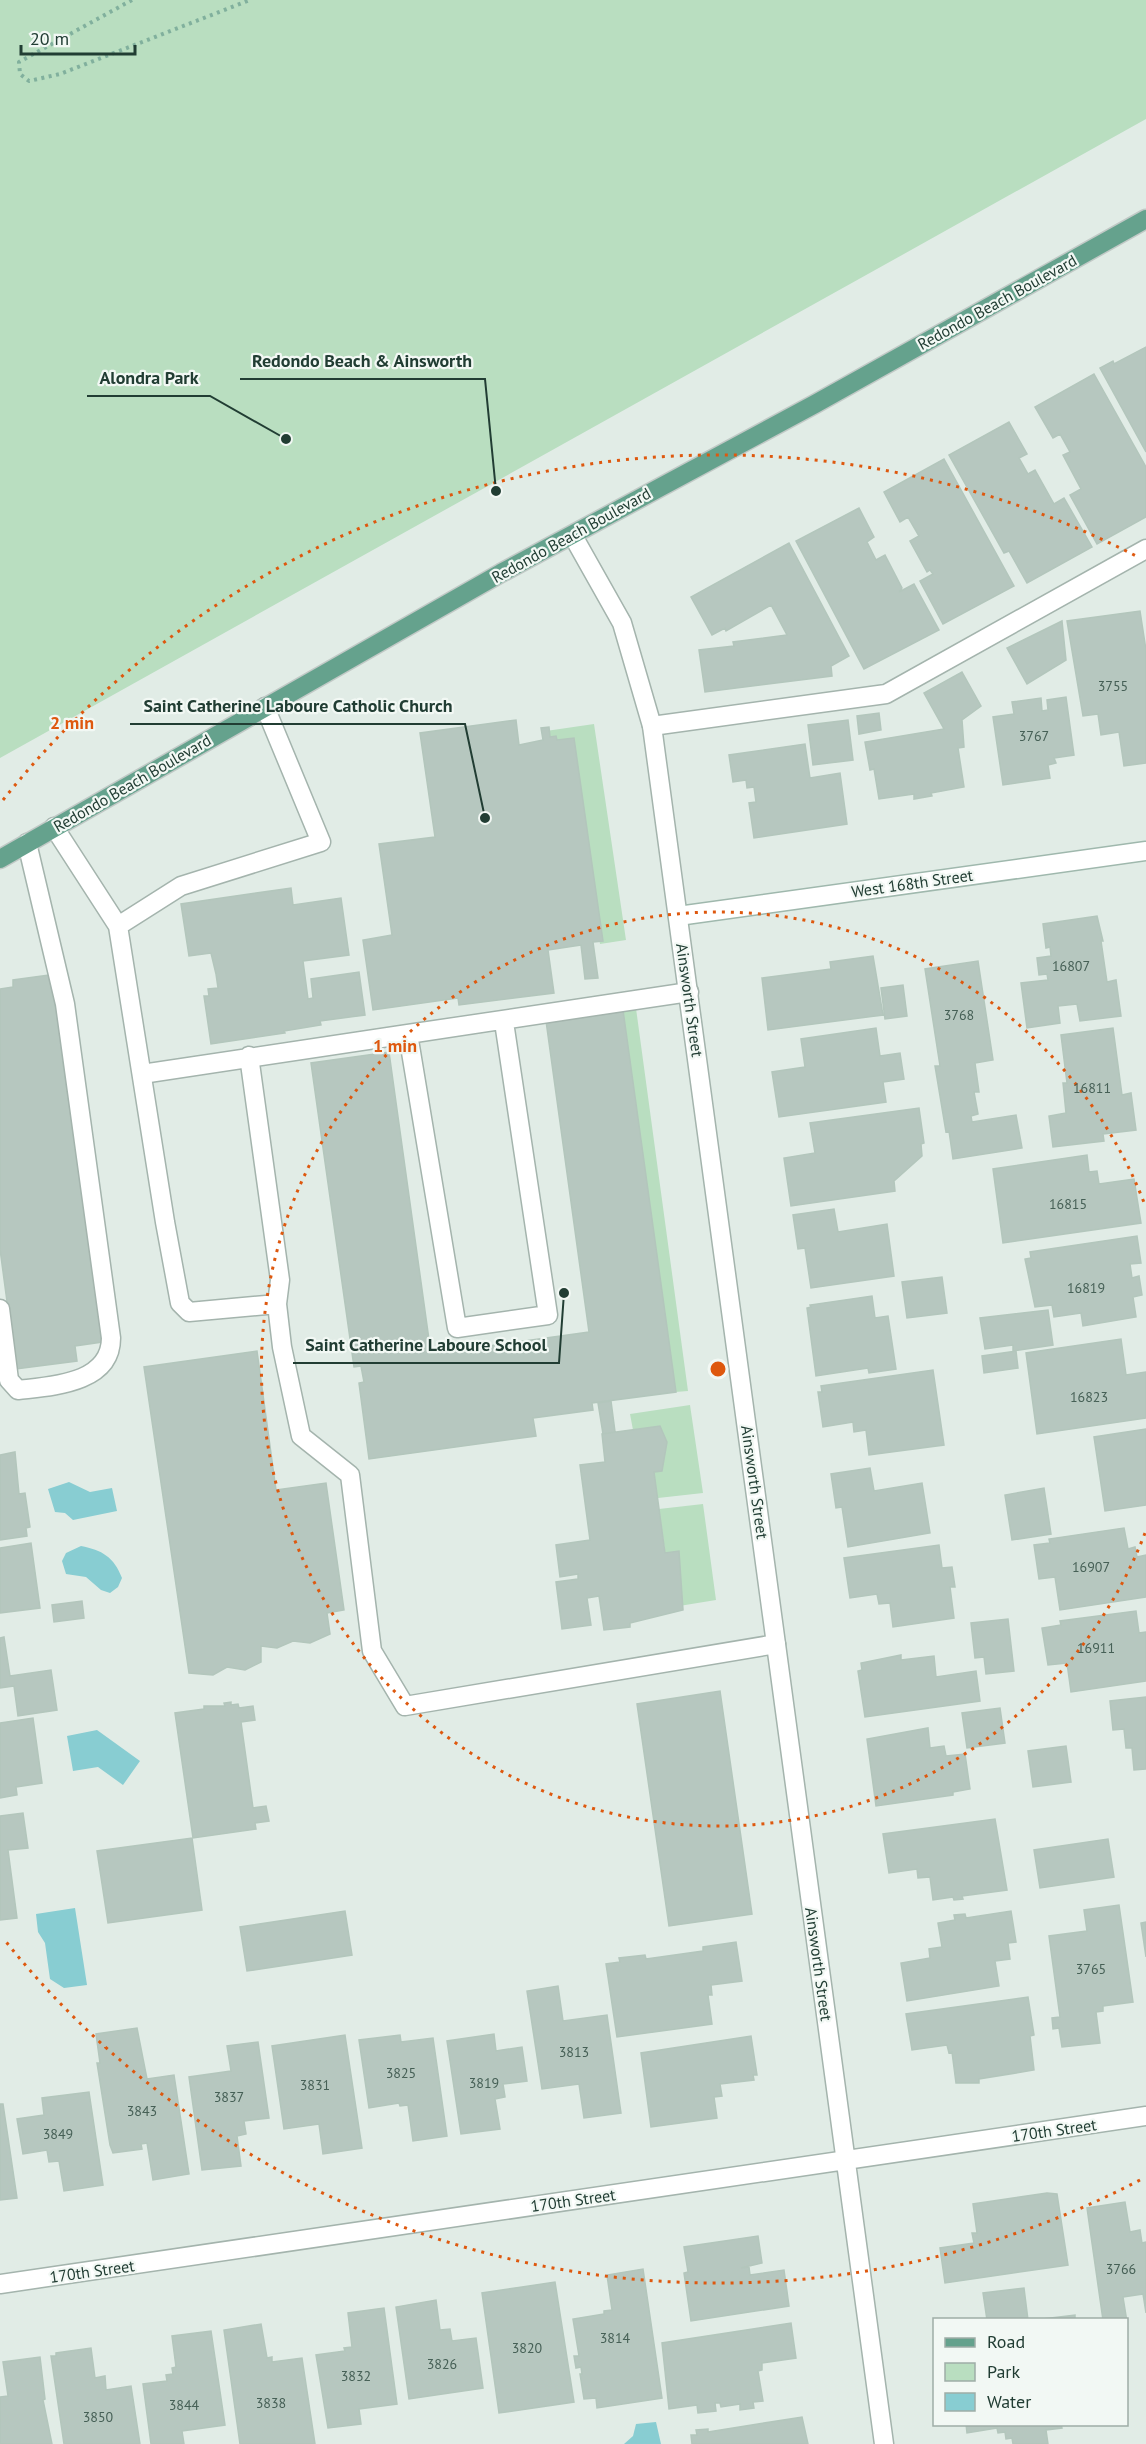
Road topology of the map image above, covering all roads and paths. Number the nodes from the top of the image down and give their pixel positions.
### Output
1 (132, 0) edge
2 (250, 0) edge
3 (1146, 219) edge
4 (573, 536) junction
5 (1146, 549) edge
6 (265, 707) junction
7 (652, 726) junction
8 (54, 827) junction
9 (27, 843) junction
10 (1146, 851) edge
11 (0, 859) edge
12 (678, 916) junction
13 (118, 926) junction
14 (688, 992) junction
15 (504, 1022) junction
16 (408, 1034) junction
17 (249, 1056) junction
18 (142, 1074) junction
19 (277, 1304) junction
20 (0, 1309) edge
21 (776, 1644) junction
22 (1146, 2116) edge
23 (846, 2160) junction
24 (0, 2284) edge
25 (884, 2444) edge

1 - 2 path
3 - 4 main road, Redondo Beach Boulevard
4 - 6 main road, Redondo Beach Boulevard
4 - 7 street, Ainsworth Street
5 - 7 street
6 - 8 main road, Redondo Beach Boulevard
6 - 13 street
7 - 12 street, Ainsworth Street
8 - 9 main road, Redondo Beach Boulevard
8 - 13 street
9 - 11 main road, Redondo Beach Boulevard
9 - 20 street
10 - 12 street, West 168th Street
12 - 14 street, Ainsworth Street
13 - 18 street
14 - 15 street
14 - 21 street, Ainsworth Street
15 - 16 street
15 - 16 street
16 - 17 street
17 - 18 street
17 - 19 street
18 - 19 street
19 - 21 street
21 - 23 street, Ainsworth Street
22 - 23 street, 170th Street
23 - 24 street, 170th Street
23 - 25 street, Ainsworth Street

